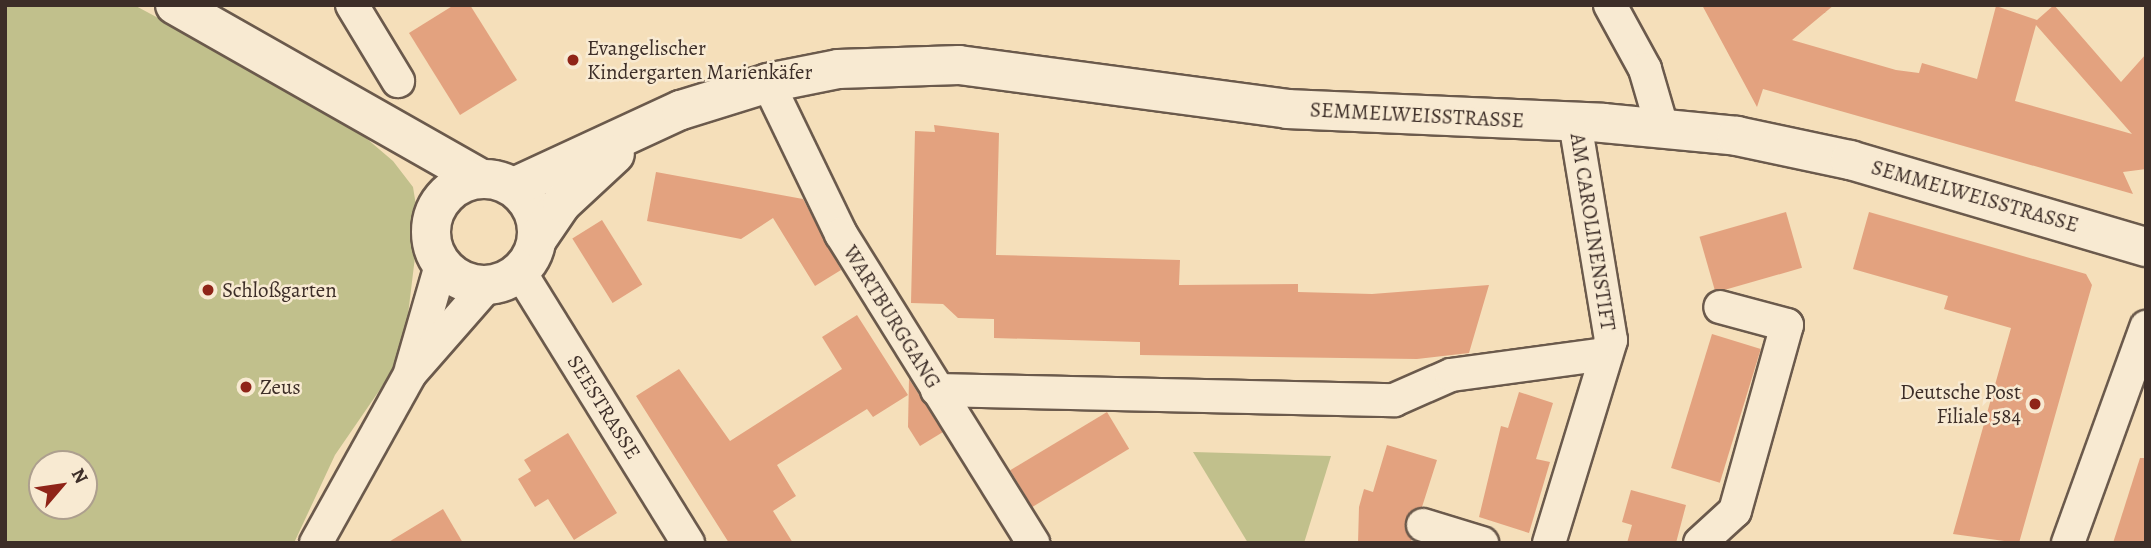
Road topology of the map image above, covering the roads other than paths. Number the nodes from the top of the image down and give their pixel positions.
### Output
1 (175, 5) edge
2 (352, 5) edge
3 (1610, 5) edge
4 (398, 81) dead end
5 (768, 83) junction
6 (681, 110) junction
7 (1575, 122) junction
8 (1662, 127) junction
9 (479, 187) junction
10 (538, 238) junction
11 (2146, 247) edge
12 (441, 265) junction
13 (503, 279) junction
14 (1720, 307) dead end
15 (2146, 327) edge
16 (1606, 355) junction
17 (410, 374) junction
18 (937, 390) junction
19 (1423, 525) dead end
20 (316, 543) edge
21 (688, 543) edge
22 (1033, 543) edge
23 (1482, 543) edge
24 (1549, 543) edge
25 (1700, 543) edge
26 (2068, 543) edge

1 - 9 main road
2 - 4 street
3 - 8 street
5 - 6 main road, SEMMELWEISSTRASSE
5 - 7 main road, SEMMELWEISSTRASSE
5 - 18 street, WARTBURGGANG
6 - 9 main road, SEMMELWEISSTRASSE
6 - 10 main road, SEMMELWEISSTRASSE
7 - 8 main road, SEMMELWEISSTRASSE
7 - 16 street, AM CAROLINENSTIFT
8 - 11 main road, SEMMELWEISSTRASSE
9 - 10 main road
9 - 12 main road
10 - 13 main road
12 - 13 main road
12 - 17 street
13 - 17 street
13 - 21 street, SEESTRASSE
14 - 25 street
15 - 26 street
16 - 18 street
16 - 24 street, AM CAROLINENSTIFT
17 - 20 street
18 - 22 street, WARTBURGGANG
19 - 23 street

